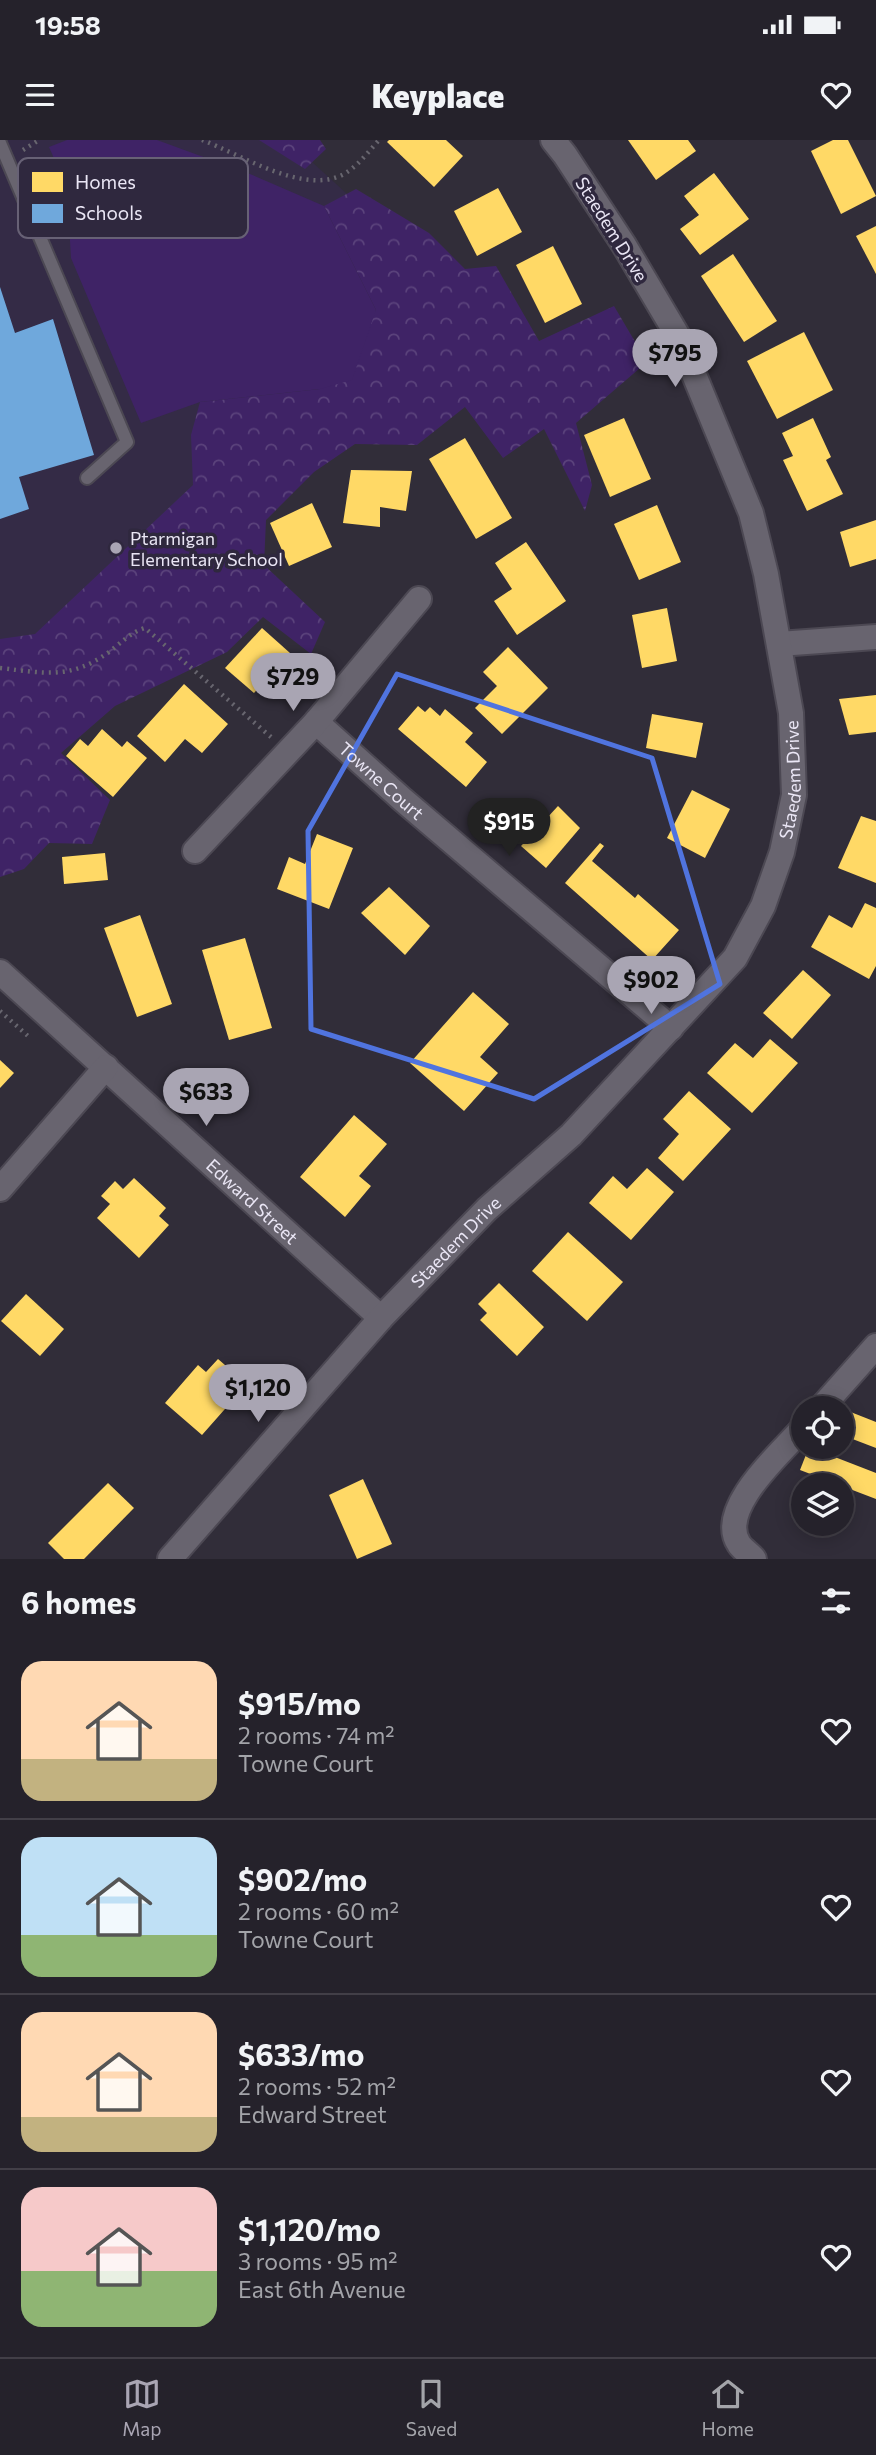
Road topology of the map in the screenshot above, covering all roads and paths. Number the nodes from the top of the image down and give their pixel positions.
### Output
1 (202, 140) edge
2 (379, 140) edge
3 (553, 140) edge
4 (0, 143) edge
5 (242, 158) edge
6 (248, 160) edge
7 (18, 185) edge
8 (40, 238) edge
9 (87, 478) dead end
10 (419, 599) dead end
11 (876, 637) edge
12 (779, 644) junction
13 (0, 668) edge
14 (316, 722) junction
15 (288, 752) junction
16 (195, 851) dead end
17 (0, 972) edge
18 (0, 1011) edge
19 (671, 1028) junction
20 (29, 1037) dead end
21 (106, 1067) junction
22 (0, 1189) edge
23 (381, 1318) junction
24 (876, 1346) edge
25 (832, 1396) edge
26 (791, 1442) edge
27 (170, 1559) edge
28 (754, 1559) edge

1 - 5 path
2 - 6 path
3 - 12 street, Staedem Drive
4 - 7 lane
8 - 9 lane
10 - 14 street
11 - 12 street
12 - 19 street, Staedem Drive
13 - 15 path
14 - 15 street
14 - 19 street, Towne Court
15 - 16 street
17 - 21 street, Edward Street
18 - 20 path
19 - 23 street, Staedem Drive
21 - 22 street
21 - 23 street, Edward Street
23 - 27 street, Staedem Drive
24 - 25 street
26 - 28 street

